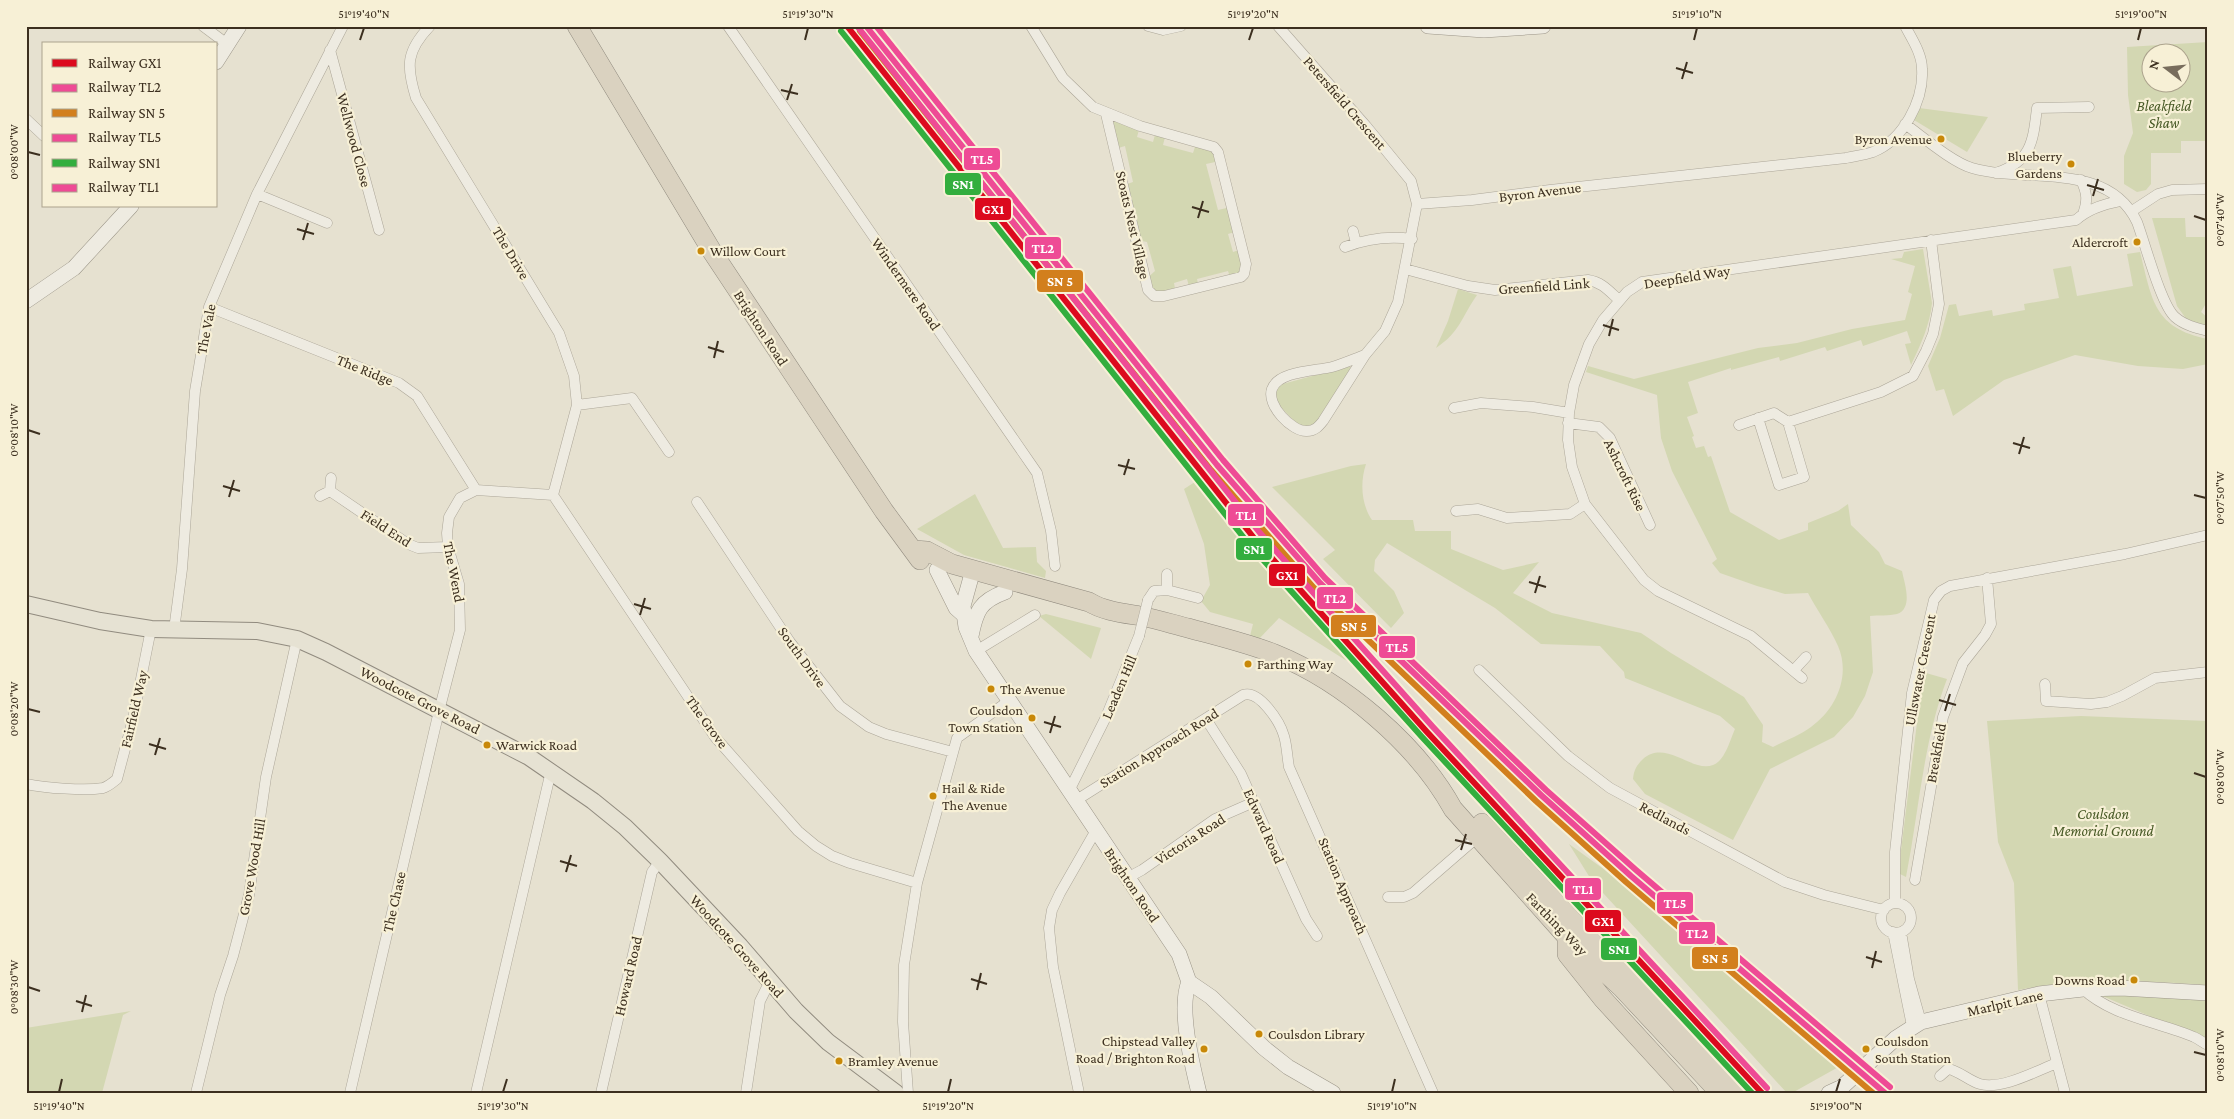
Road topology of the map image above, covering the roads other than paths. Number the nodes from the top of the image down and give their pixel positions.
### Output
1 (203, 26) edge
2 (239, 26) edge
3 (343, 26) edge
4 (430, 26) edge
5 (577, 26) edge
6 (728, 26) edge
7 (1032, 26) edge
8 (1148, 26) edge
9 (1181, 26) edge
10 (1278, 26) edge
11 (1428, 26) edge
12 (1543, 26) edge
13 (1905, 26) edge
14 (227, 44) junction
15 (330, 50) junction
16 (218, 59) edge
17 (2089, 107) dead end
18 (1106, 114) junction
19 (26, 119) edge
20 (1906, 124) junction
21 (42, 134) edge
22 (1996, 173) junction
23 (2081, 180) junction
24 (2208, 190) edge
25 (257, 194) junction
26 (2120, 201) junction
27 (1417, 204) junction
28 (129, 208) edge
29 (2132, 211) junction
30 (2083, 214) junction
31 (327, 223) dead end
32 (379, 230) dead end
33 (1352, 231) dead end
34 (1412, 239) junction
35 (1931, 240) junction
36 (1356, 243) junction
37 (1345, 246) dead end
38 (1406, 269) junction
39 (1619, 300) junction
40 (26, 301) edge
41 (209, 307) junction
42 (2208, 331) edge
43 (1365, 355) junction
44 (577, 405) junction
45 (1454, 408) dead end
46 (1568, 418) junction
47 (1758, 418) junction
48 (1788, 422) junction
49 (1739, 425) dead end
50 (669, 452) dead end
51 (331, 478) dead end
52 (476, 490) junction
53 (330, 491) junction
54 (554, 495) junction
55 (320, 496) dead end
56 (697, 502) dead end
57 (1585, 504) junction
58 (1456, 511) dead end
59 (1650, 525) dead end
60 (2208, 535) edge
61 (448, 547) junction
62 (914, 550) junction
63 (1055, 566) dead end
64 (937, 570) junction
65 (1168, 574) dead end
66 (971, 576) junction
67 (1987, 578) junction
68 (1167, 590) junction
69 (1005, 592) junction
70 (1198, 598) dead end
71 (26, 604) edge
72 (1098, 608) junction
73 (964, 615) junction
74 (1035, 616) dead end
75 (151, 629) junction
76 (174, 630) junction
77 (297, 639) junction
78 (973, 644) junction
79 (1806, 657) dead end
80 (1478, 670) dead end
81 (1794, 670) junction
82 (2208, 672) edge
83 (1802, 678) dead end
84 (2044, 684) dead end
85 (1243, 695) joint
86 (1010, 700) junction
87 (439, 711) junction
88 (1206, 719) junction
89 (953, 752) junction
90 (551, 772) junction
91 (26, 784) edge
92 (1072, 796) junction
93 (1254, 802) junction
94 (1095, 832) junction
95 (1483, 833) junction
96 (660, 861) junction
97 (1127, 878) junction
98 (1915, 880) dead end
99 (917, 883) junction
100 (1388, 897) dead end
101 (1895, 903) junction
102 (1884, 910) junction
103 (1897, 932) junction
104 (1318, 936) dead end
105 (1567, 937) junction
106 (1594, 944) junction
107 (770, 981) junction
108 (1189, 982) junction
109 (1622, 988) junction
110 (2082, 989) junction
111 (2208, 993) edge
112 (2039, 994) junction
113 (1917, 1024) junction
114 (2196, 1038) junction
115 (2208, 1038) edge
116 (2208, 1045) edge
117 (2057, 1063) junction
118 (1940, 1076) dead end
119 (1999, 1089) edge
120 (2067, 1092) edge
121 (196, 1093) edge
122 (350, 1093) edge
123 (476, 1093) edge
124 (601, 1093) edge
125 (746, 1093) edge
126 (896, 1093) edge
127 (908, 1093) edge
128 (1079, 1093) edge
129 (1199, 1093) edge
130 (1333, 1093) edge
131 (1433, 1093) edge
132 (1689, 1093) edge
133 (1720, 1093) edge
134 (1743, 1093) edge
135 (1828, 1093) edge

1 - 14 street
2 - 14 main road
3 - 15 street, The Vale
4 - 44 street, The Drive
5 - 62 highway, Brighton Road
6 - 63 street, Windermere Road
7 - 18 street, Stoats Nest Village
8 - 9 street
10 - 27 street, Petersfield Crescent
11 - 12 main road
13 - 20 street, Byron Avenue
14 - 16 main road
15 - 25 street, The Vale
15 - 32 street, Wellwood Close
17 - 22 street
18 - 18 street, Stoats Nest Village
19 - 21 street
20 - 22 street
20 - 27 street, Byron Avenue
22 - 23 street
23 - 26 street
23 - 30 street
24 - 29 street
25 - 31 street
25 - 41 street, The Vale
26 - 29 street
26 - 30 street
27 - 34 street
28 - 40 main road
29 - 42 street
30 - 35 street
33 - 36 street
34 - 36 street
34 - 38 street
35 - 39 street, Deepfield Way
35 - 48 street
36 - 37 street
38 - 39 street, Greenfield Link
38 - 43 street
39 - 46 street, Deepfield Way
41 - 52 street, The Ridge
41 - 76 street, The Vale
43 - 43 street
44 - 50 street
44 - 54 street, The Drive
45 - 46 street, Ashcroft Rise
46 - 57 street, Deepfield Way
46 - 59 street, Ashcroft Rise
47 - 48 street
47 - 48 street
47 - 49 street
51 - 53 street
52 - 54 street
52 - 61 street, The Wend
53 - 55 street
53 - 61 street, Field End
54 - 99 street, The Grove
56 - 89 street, South Drive
57 - 58 street
57 - 81 street, Deepfield Way
60 - 67 street, Ullswater Crescent
61 - 87 street, The Wend
62 - 64 highway, Brighton Road
62 - 66 highway, Farthing Way
64 - 66 highway
64 - 73 main road, Brighton Road
65 - 68 street
66 - 69 highway, Farthing Way
66 - 72 highway, Farthing Way
66 - 73 main road, Brighton Road
67 - 98 street, Breakfield
67 - 101 street, Ullswater Crescent
68 - 70 street
68 - 92 street, Leaden Hill, bridge
69 - 72 highway, Farthing Way
69 - 78 main road
71 - 75 main road, Woodcote Grove Road
72 - 95 highway, Farthing Way
73 - 78 main road, Brighton Road
74 - 78 street
75 - 76 main road, Woodcote Grove Road
75 - 91 street, Fairfield Way
76 - 77 main road, Woodcote Grove Road
77 - 87 main road, Woodcote Grove Road
77 - 121 street, Grove Wood Hill
78 - 86 main road, Brighton Road
79 - 81 street
80 - 102 street, Redlands
81 - 83 street, Deepfield Way
82 - 84 street
85 - 88 street, Station Approach Road
85 - 131 street, Station Approach
86 - 89 street
86 - 92 main road, Brighton Road
87 - 90 main road, Woodcote Grove Road
87 - 122 street, The Chase
88 - 92 street, Station Approach Road
88 - 93 street, Edward Road
89 - 99 street
90 - 96 main road, Woodcote Grove Road
90 - 123 street
92 - 94 main road, Brighton Road
93 - 97 street, Victoria Road
93 - 104 street, Edward Road
94 - 97 main road, Brighton Road
94 - 128 street
95 - 100 street
95 - 105 highway, Farthing Way
95 - 106 highway, Farthing Way
96 - 107 main road, Woodcote Grove Road
96 - 124 street, Howard Road
97 - 108 main road, Brighton Road
99 - 127 street
101 - 102 street
101 - 103 street
102 - 103 street
103 - 113 street
105 - 109 highway, Farthing Way
105 - 132 highway
106 - 109 highway, Farthing Way
106 - 134 highway
107 - 125 street
107 - 126 main road, Woodcote Grove Road
108 - 129 main road
108 - 130 main road
109 - 133 highway, Farthing Way
110 - 111 main road, Marlpit Lane
110 - 112 main road, Marlpit Lane
110 - 114 street
112 - 113 main road, Marlpit Lane
112 - 117 street
113 - 135 main road, Marlpit Lane
114 - 115 street
114 - 116 street
117 - 119 street
117 - 120 street
118 - 119 street

